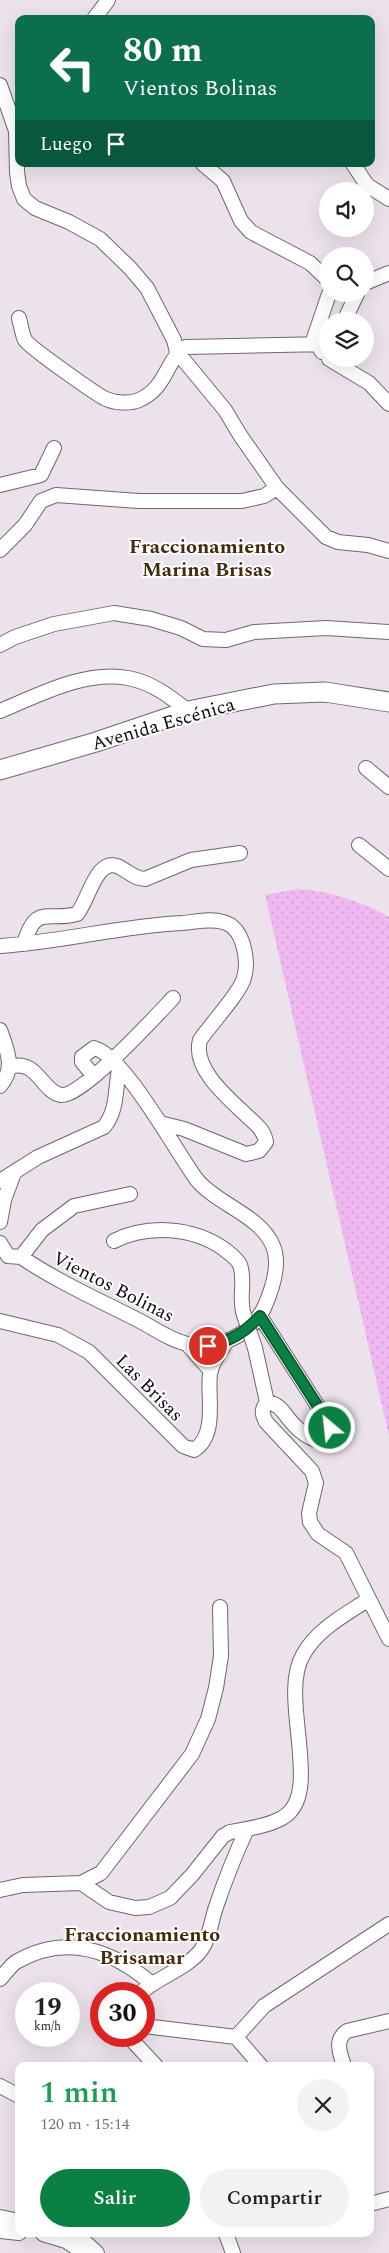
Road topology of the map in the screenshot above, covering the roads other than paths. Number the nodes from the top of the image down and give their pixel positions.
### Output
1 (108, 0) edge
2 (97, 15) edge
3 (0, 85) edge
4 (15, 128) edge
5 (17, 167) edge
6 (206, 167) edge
7 (355, 167) edge
8 (389, 199) edge
9 (319, 273) edge
10 (389, 274) edge
11 (374, 280) edge
12 (19, 318) dead end
13 (319, 323) edge
14 (319, 342) edge
15 (319, 344) edge
16 (177, 352) junction
17 (343, 367) edge
18 (389, 404) edge
19 (54, 448) dead end
20 (0, 485) edge
21 (277, 488) junction
22 (0, 550) edge
23 (389, 551) edge
24 (389, 632) edge
25 (0, 645) edge
26 (387, 702) edge
27 (0, 711) edge
28 (188, 711) junction
29 (366, 768) dead end
30 (0, 770) edge
31 (389, 787) edge
32 (359, 845) dead end
33 (240, 852) dead end
34 (389, 869) edge
35 (24, 944) junction
36 (0, 946) edge
37 (173, 998) dead end
38 (0, 1030) edge
39 (116, 1064) junction
40 (10, 1067) junction
41 (94, 1076) junction
42 (0, 1086) edge
43 (160, 1123) junction
44 (14, 1173) junction
45 (0, 1182) edge
46 (130, 1194) dead end
47 (0, 1222) edge
48 (114, 1241) dead end
49 (0, 1243) edge
50 (21, 1257) junction
51 (260, 1316) junction
52 (0, 1321) edge
53 (227, 1342) junction
54 (186, 1344) junction
55 (210, 1370) junction
56 (267, 1402) junction
57 (369, 1599) junction
58 (220, 1606) dead end
59 (389, 1638) edge
60 (246, 1829) junction
61 (80, 1883) junction
62 (0, 1890) edge
63 (389, 1924) edge
64 (0, 1979) edge
65 (150, 1982) edge
66 (153, 1982) edge
67 (389, 2021) edge
68 (155, 2027) edge
69 (236, 2037) junction
70 (138, 2047) edge
71 (152, 2062) edge
72 (257, 2062) edge
73 (343, 2062) edge
74 (0, 2086) edge
75 (15, 2094) edge
76 (389, 2199) edge
77 (374, 2203) edge
78 (0, 2217) edge
79 (15, 2220) edge
80 (0, 2231) edge
81 (15, 2233) edge
82 (53, 2237) edge
83 (79, 2237) edge
84 (227, 2237) edge
85 (84, 2253) edge
86 (97, 2253) edge
87 (233, 2253) edge

1 - 2 street
3 - 4 street
5 - 16 street
6 - 9 street
7 - 8 street
10 - 11 street
12 - 16 street
13 - 14 street
15 - 16 street
16 - 21 street
17 - 18 street
19 - 20 street
21 - 22 street
21 - 23 street
24 - 25 street
26 - 28 main road, Avenida Escénica
27 - 28 street
28 - 30 main road, Avenida Escénica
29 - 31 street
32 - 34 street
33 - 35 street
35 - 36 street
35 - 43 street
37 - 39 street
38 - 40 street
39 - 41 street
39 - 41 street
39 - 43 street, Vientos Bolinas
39 - 44 street
40 - 41 street
40 - 42 street
43 - 51 street, Vientos Bolinas
44 - 45 street
44 - 47 street
46 - 50 street, Vientos Bolinas
48 - 56 street, bridge
49 - 50 street
50 - 54 street, Vientos Bolinas
51 - 53 street, Vientos Bolinas
51 - 56 street
52 - 55 street, Las Brisas
53 - 54 street, Vientos Bolinas
53 - 55 street, Las Brisas
54 - 55 street
56 - 57 street
57 - 59 street
57 - 60 street
58 - 61 street
60 - 61 street
60 - 66 street
61 - 62 street
63 - 69 street
64 - 65 street
67 - 73 street
68 - 69 street
69 - 72 street
70 - 71 street
74 - 75 street
76 - 77 street
78 - 79 street
80 - 81 street
82 - 85 street
83 - 86 street
84 - 87 street

